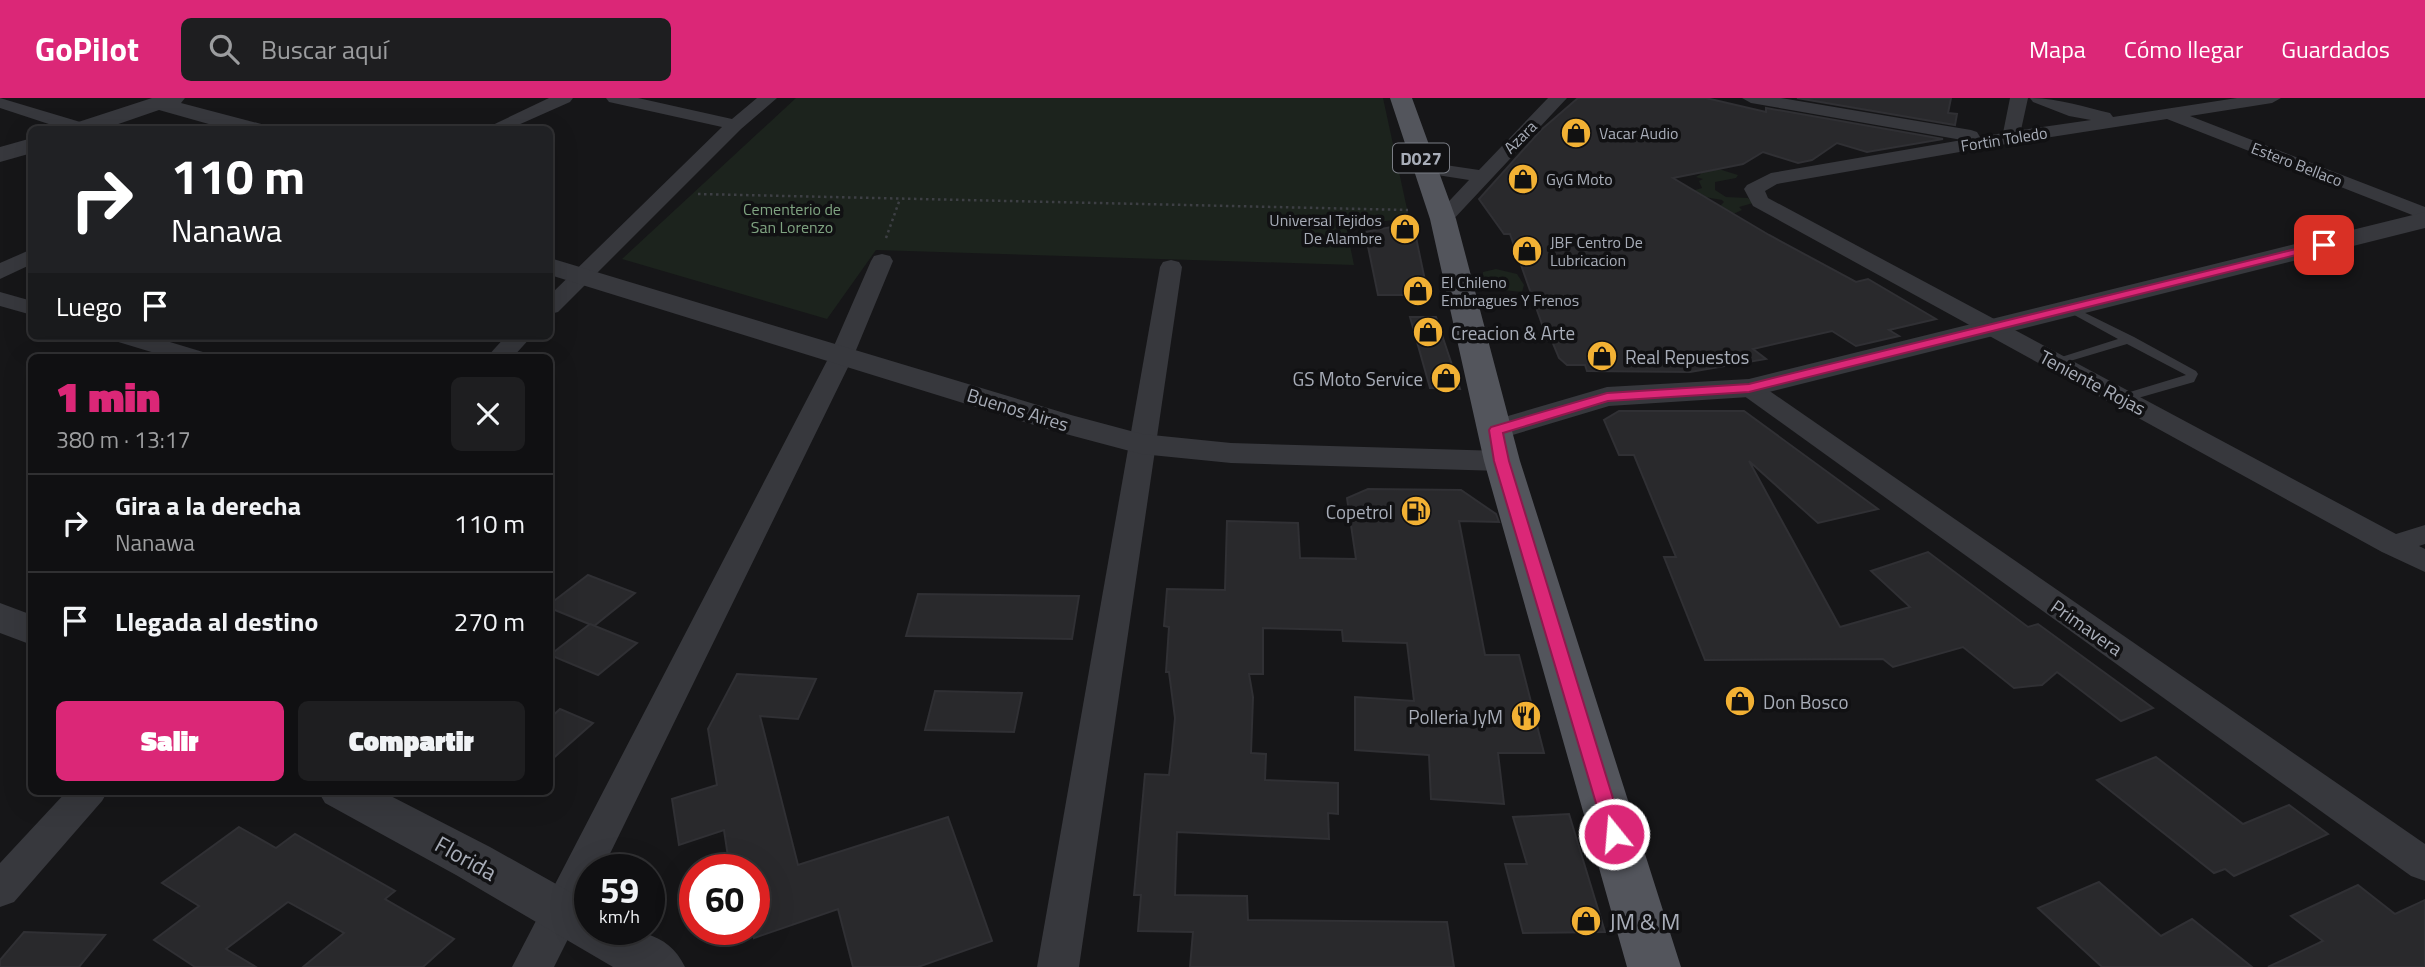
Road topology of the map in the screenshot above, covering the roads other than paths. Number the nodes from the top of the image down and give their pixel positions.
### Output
1 (564, 98) edge
2 (615, 98) edge
3 (768, 98) edge
4 (1401, 98) edge
5 (1558, 98) edge
6 (1751, 98) edge
7 (2019, 98) edge
8 (2039, 98) edge
9 (2272, 98) edge
10 (166, 101) edge
11 (0, 102) edge
12 (2168, 114) junction
13 (2126, 120) junction
14 (735, 125) junction
15 (70, 126) edge
16 (88, 126) edge
17 (244, 126) edge
18 (500, 126) edge
19 (2003, 139) junction
20 (28, 146) edge
21 (0, 155) edge
22 (1425, 168) junction
23 (1481, 176) junction
24 (1760, 202) joint
25 (2425, 214) edge
26 (1443, 219) junction
27 (2425, 220) edge
28 (884, 249) road end
29 (28, 257) edge
30 (553, 267) edge
31 (1171, 267) dead end
32 (0, 272) edge
33 (581, 276) junction
34 (0, 299) edge
35 (553, 304) edge
36 (28, 307) edge
37 (2071, 309) junction
38 (1992, 328) junction
39 (2130, 339) junction
40 (137, 340) edge
41 (516, 340) edge
42 (184, 354) edge
43 (502, 354) edge
44 (842, 355) junction
45 (2056, 362) junction
46 (1749, 388) junction
47 (2124, 398) junction
48 (1141, 444) junction
49 (1499, 446) junction
50 (2425, 534) edge
51 (2393, 545) junction
52 (2425, 562) edge
53 (0, 616) edge
54 (28, 630) edge
55 (85, 795) edge
56 (348, 795) edge
57 (612, 854) edge
58 (2425, 865) edge
59 (0, 890) edge
60 (574, 920) edge
61 (574, 929) edge
62 (620, 945) edge
63 (533, 967) edge
64 (659, 967) edge
65 (1058, 967) edge
66 (1654, 967) edge

1 - 18 street
2 - 14 street
3 - 14 street
4 - 22 main road, D027
5 - 23 street, Azara
6 - 19 street
7 - 19 street
8 - 13 street
9 - 12 street, Fortin Toledo
10 - 16 street
10 - 17 street
11 - 15 street
12 - 13 street, Fortin Toledo
12 - 25 street, Estero Bellaco
13 - 19 street, Fortin Toledo
14 - 33 street
19 - 24 street, Fortin Toledo
20 - 21 street
22 - 23 street
22 - 26 main road, D027
23 - 26 street, Azara
24 - 38 street, Teniente Rojas
26 - 49 main road, D027
27 - 37 street, Buenos Aires
28 - 44 street
29 - 32 street
30 - 33 street, Buenos Aires
31 - 48 street
33 - 35 street
33 - 44 street, Buenos Aires
34 - 36 street
37 - 38 street, Buenos Aires
37 - 39 lane
38 - 45 street, Teniente Rojas
38 - 46 street, Buenos Aires
39 - 45 lane
39 - 47 lane
40 - 42 street
41 - 43 street
44 - 48 street, Buenos Aires
44 - 57 street
45 - 47 street, Teniente Rojas
46 - 49 street, Buenos Aires
46 - 58 street, Primavera
47 - 51 street, Teniente Rojas
48 - 49 street, Buenos Aires
48 - 65 street
49 - 66 main road, D027
50 - 51 street
51 - 52 street, Teniente Rojas
53 - 54 street
55 - 59 street
56 - 60 street, Florida
61 - 63 street
62 - 64 street, Florida

